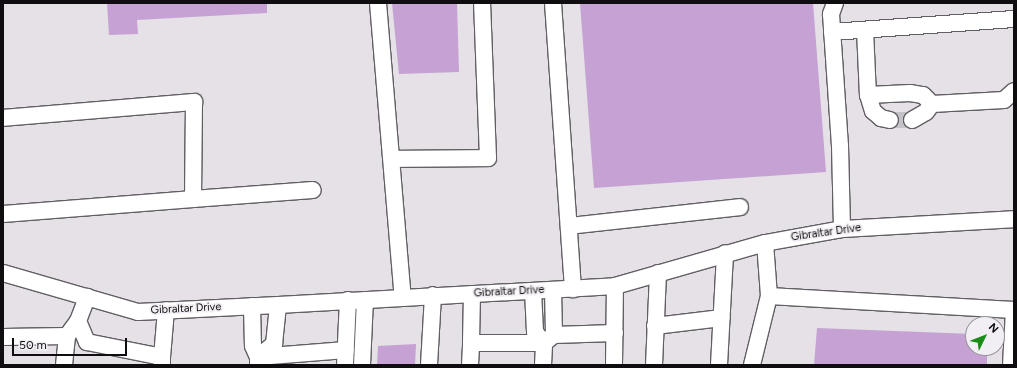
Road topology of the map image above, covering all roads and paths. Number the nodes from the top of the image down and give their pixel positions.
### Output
1 (378, 3) edge
2 (482, 3) edge
3 (553, 3) edge
4 (835, 3) edge
5 (1014, 19) edge
6 (865, 30) junction
7 (832, 32) junction
8 (1014, 91) edge
9 (868, 95) junction
10 (932, 104) junction
11 (3, 118) edge
12 (890, 120) tunnel mouth
13 (912, 120) tunnel mouth
14 (392, 159) junction
15 (313, 190) dead end
16 (193, 199) junction
17 (740, 207) dead end
18 (3, 214) edge
19 (1014, 219) edge
20 (569, 226) junction
21 (842, 229) junction
22 (765, 243) junction
23 (725, 253) junction
24 (3, 273) edge
25 (658, 273) junction
26 (615, 286) junction
27 (573, 289) junction
28 (552, 290) junction
29 (533, 291) junction
30 (472, 294) junction
31 (433, 295) junction
32 (769, 296) junction
33 (87, 297) junction
34 (403, 298) junction
35 (348, 300) junction
36 (365, 300) junction
37 (278, 305) junction
38 (252, 306) junction
39 (166, 310) junction
40 (722, 318) junction
41 (78, 321) junction
42 (656, 326) junction
43 (615, 333) junction
44 (67, 336) junction
45 (3, 337) edge
46 (549, 339) junction
47 (471, 343) junction
48 (346, 357) edge
49 (162, 361) edge
50 (258, 361) edge
51 (64, 365) edge
52 (362, 365) edge
53 (429, 365) edge
54 (470, 365) edge
55 (543, 365) edge
56 (614, 365) edge
57 (654, 365) edge
58 (719, 365) edge
59 (752, 365) edge
60 (1011, 365) edge

1 - 14 street
2 - 14 street
3 - 20 street
4 - 7 street
5 - 6 street
6 - 7 street
6 - 9 street
7 - 21 street
8 - 10 street
9 - 10 street
9 - 12 street
10 - 13 street
11 - 16 street
14 - 34 street
15 - 16 street
16 - 18 street
17 - 20 street
19 - 21 street, Gibraltar Drive
20 - 27 street
21 - 22 street, Gibraltar Drive
22 - 23 street, Gibraltar Drive
22 - 32 street
23 - 25 street, Gibraltar Drive
23 - 40 street
24 - 33 street, Gibraltar Drive
25 - 26 street, Gibraltar Drive
25 - 42 street
26 - 27 street, Gibraltar Drive
26 - 43 street
27 - 28 street, Gibraltar Drive
28 - 29 street, Gibraltar Drive
28 - 46 street
29 - 30 street, Gibraltar Drive
29 - 46 street
30 - 31 street, Gibraltar Drive
30 - 47 street
31 - 34 street, Gibraltar Drive
31 - 53 street
32 - 59 street
32 - 60 street
33 - 39 street, Gibraltar Drive
33 - 41 street
34 - 36 street, Gibraltar Drive
35 - 36 street, Gibraltar Drive
35 - 37 street, Gibraltar Drive
35 - 48 street
36 - 52 street
37 - 38 street, Gibraltar Drive
37 - 50 street
38 - 39 street, Gibraltar Drive
38 - 50 street
39 - 49 street
40 - 42 street
40 - 58 street
41 - 44 street
41 - 49 street
42 - 57 street
43 - 46 street
43 - 56 street
44 - 45 street
44 - 51 street
46 - 47 street
46 - 55 street
47 - 54 street
48 - 50 street

